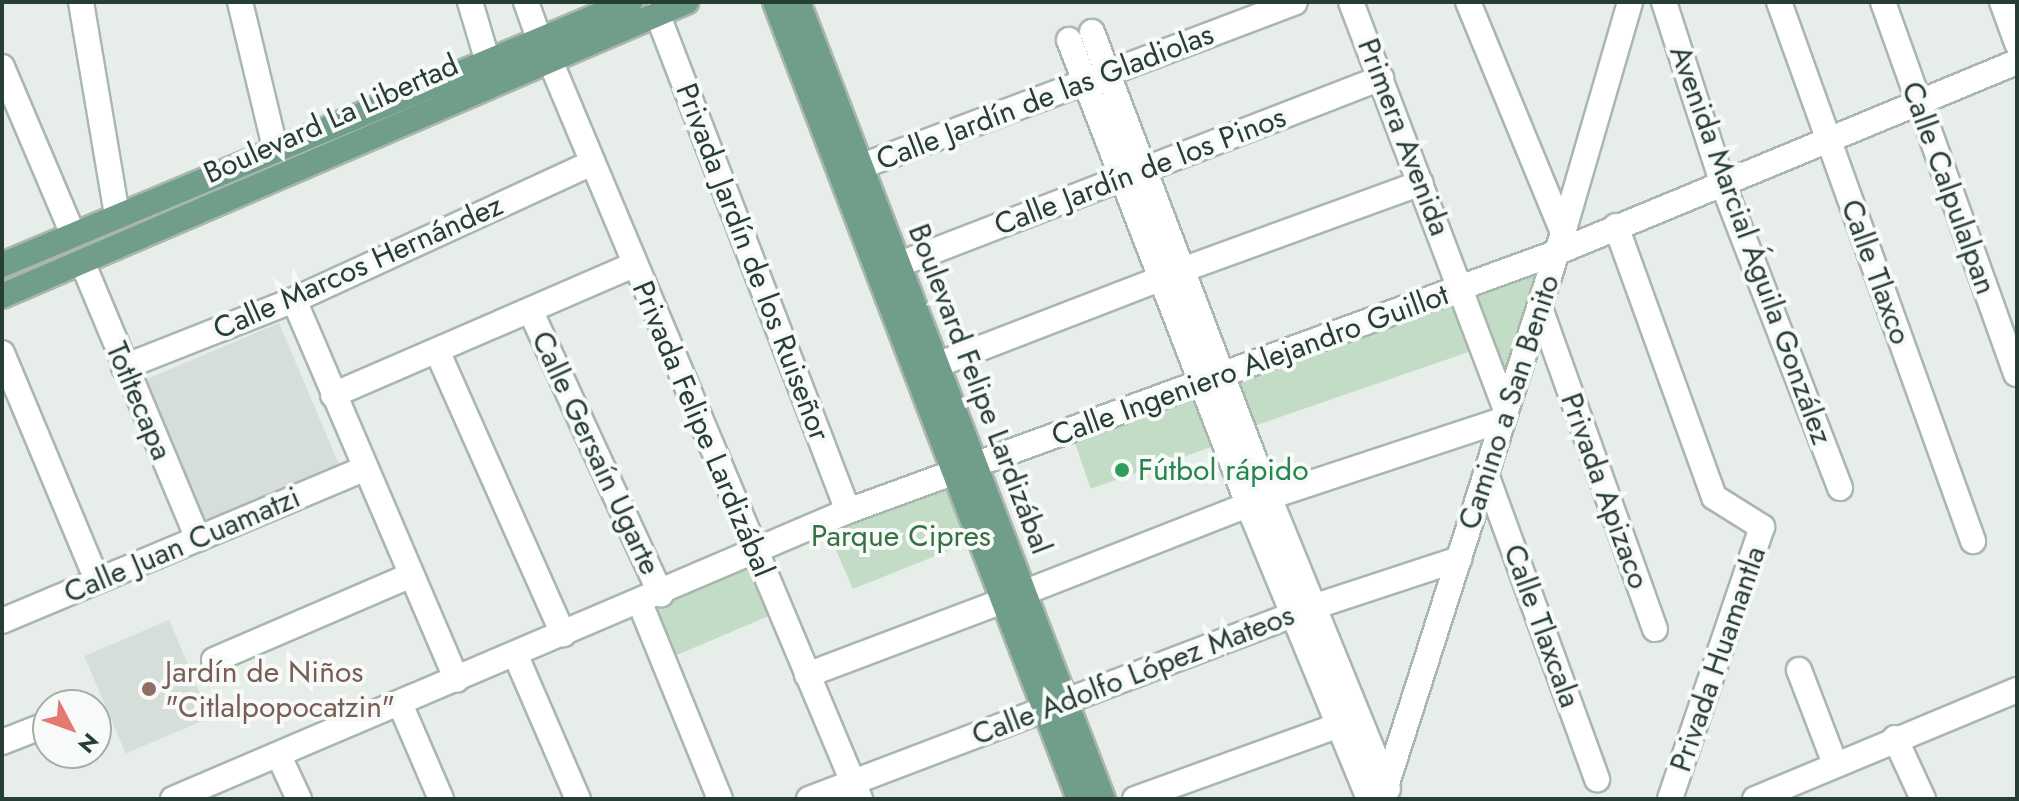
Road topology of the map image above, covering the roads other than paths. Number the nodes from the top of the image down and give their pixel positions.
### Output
1 (81, 2) edge
2 (240, 2) edge
3 (470, 2) edge
4 (526, 2) edge
5 (630, 2) edge
6 (686, 2) edge
7 (775, 2) edge
8 (798, 2) edge
9 (1295, 2) edge
10 (1351, 2) edge
11 (1468, 2) edge
12 (1630, 2) edge
13 (1664, 2) edge
14 (1779, 2) edge
15 (1883, 2) edge
16 (2002, 2) edge
17 (657, 13) junction
18 (1080, 36) dead end
19 (2017, 43) edge
20 (545, 50) junction
21 (488, 62) junction
22 (2017, 62) edge
23 (2, 67) edge
24 (1381, 78) junction
25 (1095, 80) junction
26 (1918, 102) junction
27 (1828, 139) junction
28 (275, 148) junction
29 (590, 164) junction
30 (849, 170) junction
31 (1132, 174) junction
32 (1722, 182) junction
33 (1421, 183) junction
34 (117, 214) junction
35 (1616, 226) junction
36 (73, 234) junction
37 (1560, 242) junction
38 (83, 264) junction
39 (900, 264) junction
40 (2, 265) edge
41 (633, 265) junction
42 (1172, 274) junction
43 (1461, 286) junction
44 (2, 296) edge
45 (294, 300) junction
46 (1540, 308) junction
47 (531, 312) junction
48 (2, 353) edge
49 (438, 353) junction
50 (937, 365) junction
51 (124, 367) junction
52 (2016, 374) edge
53 (1212, 377) junction
54 (333, 395) junction
55 (1504, 414) junction
56 (363, 469) junction
57 (968, 470) junction
58 (1486, 474) junction
59 (1840, 488) dead end
60 (1258, 501) junction
61 (848, 511) junction
62 (198, 539) junction
63 (1973, 541) dead end
64 (756, 550) junction
65 (1459, 559) junction
66 (411, 575) junction
67 (97, 580) junction
68 (1014, 596) junction
69 (650, 598) junction
70 (1303, 611) junction
71 (2, 621) edge
72 (1655, 629) dead end
73 (563, 634) junction
74 (516, 656) junction
75 (214, 660) dead end
76 (1799, 670) dead end
77 (807, 675) junction
78 (457, 680) junction
79 (2017, 690) edge
80 (1054, 704) junction
81 (401, 706) junction
82 (1337, 726) junction
83 (32, 730) edge
84 (1895, 738) junction
85 (2, 742) edge
86 (279, 756) junction
87 (1835, 764) junction
88 (1597, 779) dead end
89 (856, 789) edge
90 (1382, 795) edge
91 (173, 799) edge
92 (299, 799) edge
93 (441, 799) edge
94 (578, 799) edge
95 (720, 799) edge
96 (809, 799) edge
97 (1079, 799) edge
98 (1103, 799) edge
99 (1135, 799) edge
100 (1670, 799) edge
101 (1755, 799) edge
102 (1923, 799) edge

1 - 34 street
2 - 28 street
3 - 21 street
4 - 20 street, Privada Felipe Lardizábal
5 - 20 main road, Boulevard La Libertad
6 - 17 main road, Boulevard La Libertad
7 - 30 main road, Boulevard Felipe Lardizábal
8 - 30 main road, Boulevard Felipe Lardizábal
9 - 25 street, Calle Jardín de las Gladiolas
10 - 24 street, Primera Avenida
11 - 37 street
12 - 37 street, Camino a San Benito
13 - 32 street, Avenida Marcial Águila González
14 - 27 street, Calle Tlaxco
15 - 26 street, Calle Calpulalpan
16 - 19 street
17 - 20 main road, Boulevard La Libertad
17 - 61 street, Privada Jardín de los Ruiseñor
18 - 25 street
20 - 21 main road, Boulevard La Libertad
20 - 29 street, Privada Felipe Lardizábal
20 - 38 main road, Boulevard La Libertad
21 - 28 main road, Boulevard La Libertad
22 - 26 street, Calle Ingeniero Alejandro Guillot
23 - 36 street
24 - 31 street, Calle Jardín de los Pinos
24 - 33 street, Primera Avenida
25 - 30 street, Calle Jardín de las Gladiolas
25 - 31 street
26 - 27 street, Calle Ingeniero Alejandro Guillot
26 - 52 street, Calle Calpulalpan
27 - 32 street, Calle Ingeniero Alejandro Guillot
27 - 63 street, Calle Tlaxco
28 - 34 main road, Boulevard La Libertad
29 - 41 street, Privada Felipe Lardizábal
29 - 45 street, Calle Marcos Hernández
30 - 39 main road, Boulevard Felipe Lardizábal
30 - 57 main road, Boulevard Felipe Lardizábal
31 - 39 street, Calle Jardín de los Pinos
31 - 42 street
32 - 35 street, Calle Ingeniero Alejandro Guillot
32 - 59 street, Avenida Marcial Águila González
33 - 42 street
33 - 43 street, Primera Avenida
34 - 36 main road, Boulevard La Libertad
35 - 37 street, Calle Ingeniero Alejandro Guillot
35 - 100 street, Privada Huamantla
36 - 40 main road, Boulevard La Libertad
37 - 43 street, Calle Ingeniero Alejandro Guillot
37 - 46 street, Camino a San Benito
38 - 44 main road, Boulevard La Libertad
38 - 51 street, Totltecapa
39 - 50 main road, Boulevard Felipe Lardizábal
41 - 47 street
41 - 64 street, Privada Felipe Lardizábal
42 - 50 street
42 - 53 street
43 - 53 street, Calle Ingeniero Alejandro Guillot
43 - 55 street, Primera Avenida
45 - 51 street, Calle Marcos Hernández
45 - 54 street
46 - 55 street, Camino a San Benito
46 - 72 street, Privada Apizaco
47 - 49 street
47 - 69 street, Calle Gersaín Ugarte
48 - 67 street
49 - 54 street
49 - 73 street
50 - 57 main road, Boulevard Felipe Lardizábal
51 - 62 street, Totltecapa
53 - 57 street, Calle Ingeniero Alejandro Guillot
53 - 60 street
54 - 56 street
55 - 58 street, Camino a San Benito
55 - 60 street
56 - 62 street, Calle Juan Cuamatzi
56 - 66 street
57 - 61 street, Calle Ingeniero Alejandro Guillot
57 - 68 main road, Boulevard Felipe Lardizábal
58 - 65 street, Camino a San Benito
58 - 88 street, Calle Tlaxcala
60 - 68 street
60 - 70 street
61 - 64 street, Calle Ingeniero Alejandro Guillot
62 - 67 street, Calle Juan Cuamatzi
64 - 69 street, Calle Ingeniero Alejandro Guillot
64 - 77 street, Privada Felipe Lardizábal
65 - 70 street, Calle Adolfo López Mateos
65 - 90 street, Camino a San Benito
66 - 75 street
66 - 78 street
67 - 71 street, Calle Juan Cuamatzi
68 - 77 street
68 - 80 main road, Boulevard Felipe Lardizábal
69 - 73 street, Calle Ingeniero Alejandro Guillot
69 - 95 street, Calle Gersaín Ugarte
70 - 80 street, Calle Adolfo López Mateos
70 - 82 street
70 - 90 street
73 - 74 street, Calle Ingeniero Alejandro Guillot
74 - 78 street, Calle Ingeniero Alejandro Guillot
74 - 94 street
76 - 87 street
77 - 89 street, Privada Felipe Lardizábal
78 - 81 street, Calle Ingeniero Alejandro Guillot
79 - 84 street
80 - 89 street, Calle Adolfo López Mateos
80 - 97 main road, Boulevard Felipe Lardizábal
80 - 98 main road, Boulevard Felipe Lardizábal
81 - 86 street, Calle Ingeniero Alejandro Guillot
81 - 93 street
82 - 90 street
82 - 99 street
83 - 85 street
84 - 87 street
84 - 102 street
86 - 91 street, Calle Ingeniero Alejandro Guillot
86 - 92 street
87 - 101 street
89 - 96 street, Calle Adolfo López Mateos

